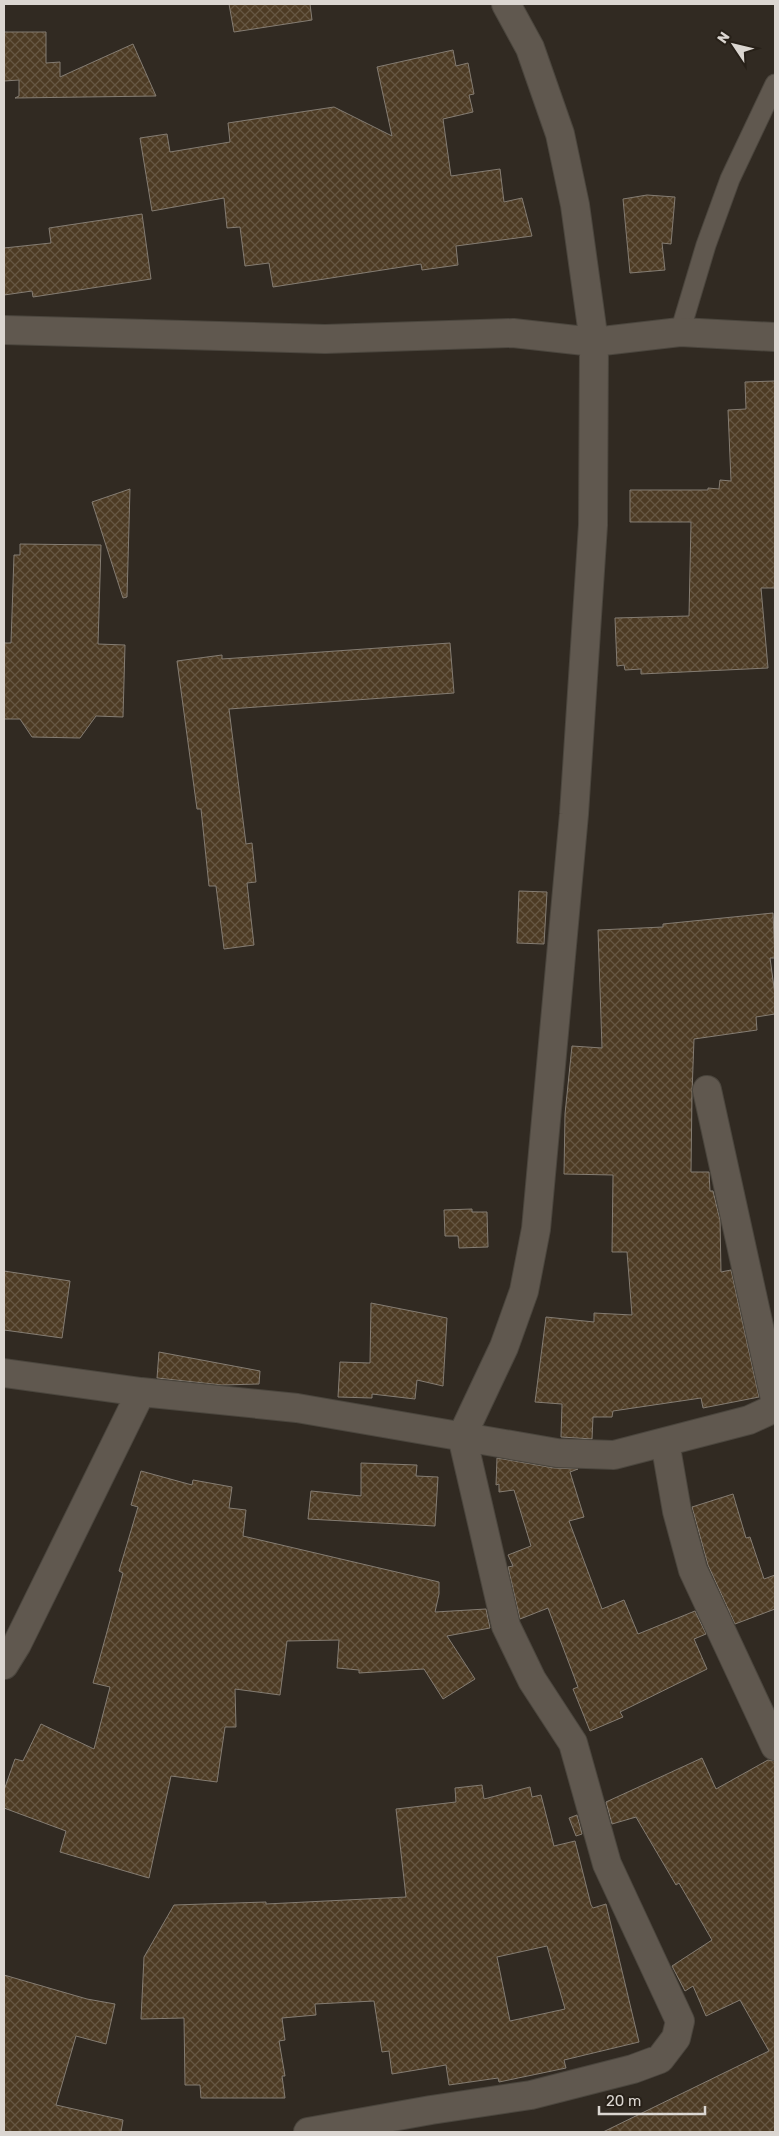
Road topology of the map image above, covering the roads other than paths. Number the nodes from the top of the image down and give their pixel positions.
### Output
1 (506, 4) edge
2 (775, 84) edge
3 (4, 330) edge
4 (680, 332) junction
5 (775, 337) edge
6 (594, 342) junction
7 (707, 1090) dead end
8 (4, 1373) edge
9 (141, 1392) junction
10 (775, 1399) edge
11 (775, 1408) edge
12 (462, 1436) junction
13 (665, 1442) junction
14 (4, 1665) edge
15 (775, 1746) edge
16 (308, 2132) edge

1 - 6 street
2 - 4 lane
3 - 6 street
4 - 5 street
4 - 6 street
6 - 12 street
7 - 10 street
8 - 9 street
9 - 12 street
9 - 14 street
11 - 13 street
12 - 13 street
12 - 16 street
13 - 15 street

